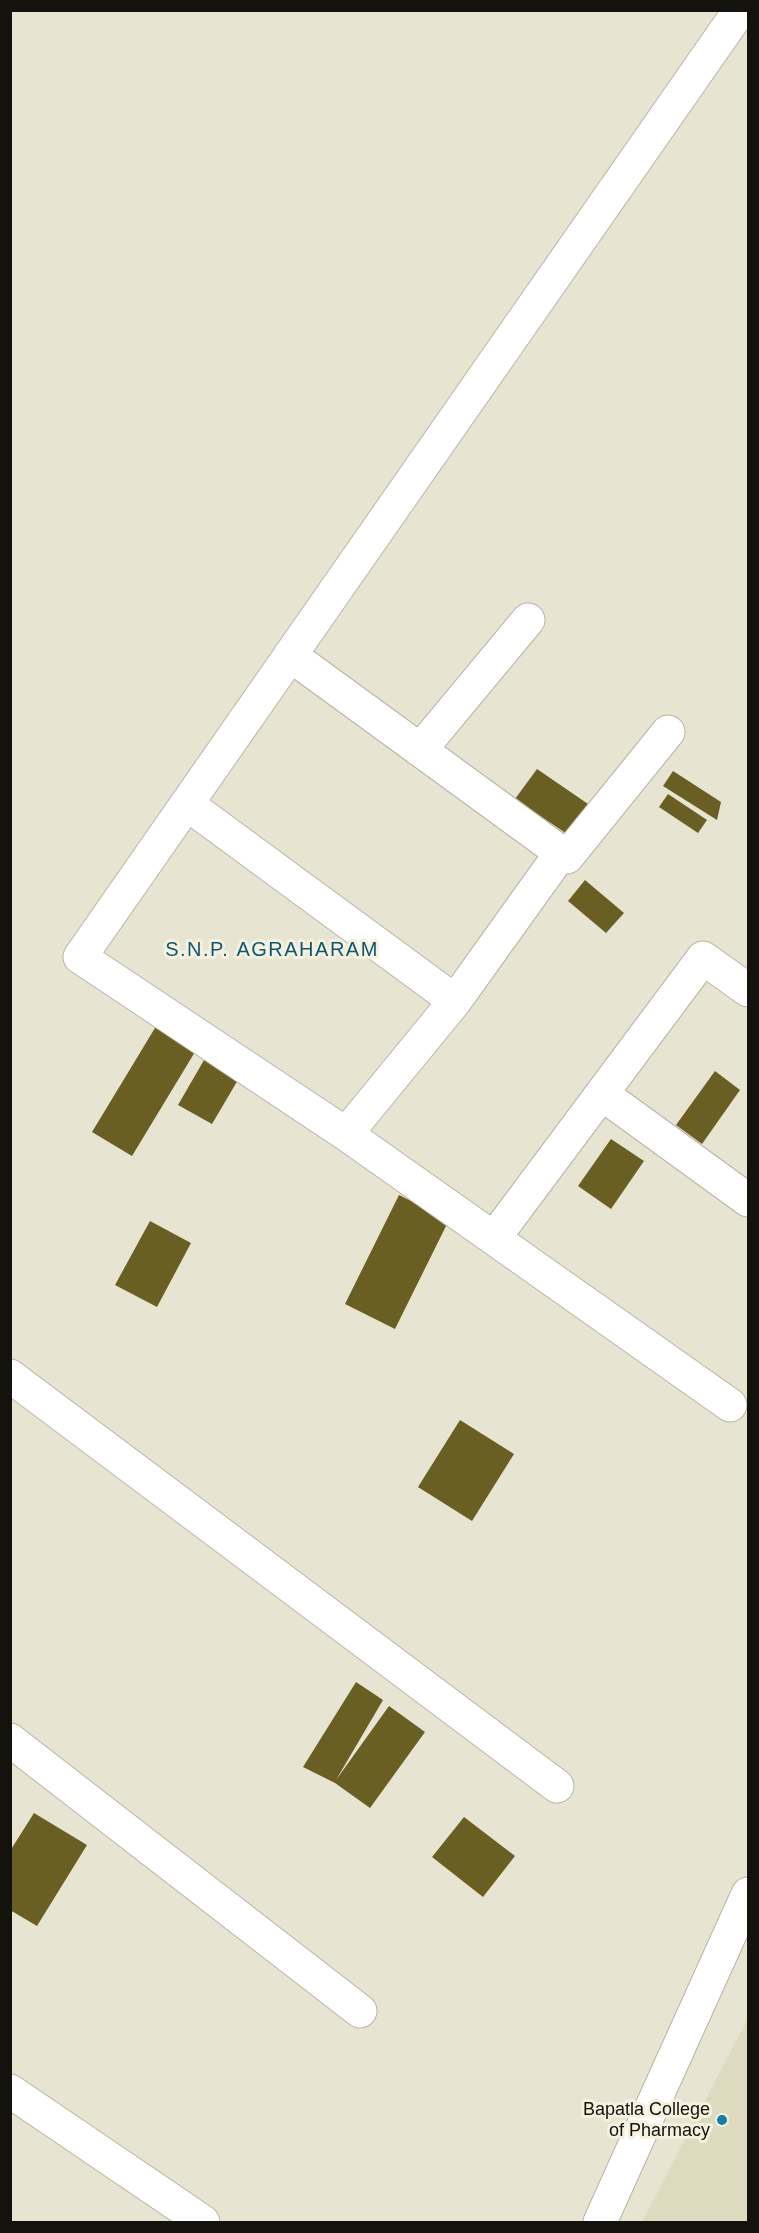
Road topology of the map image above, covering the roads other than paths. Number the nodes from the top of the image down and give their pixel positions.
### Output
1 (739, 28) edge
2 (528, 620) dead end
3 (290, 655) junction
4 (668, 732) dead end
5 (420, 750) junction
6 (187, 804) junction
7 (561, 853) junction
8 (748, 990) edge
9 (455, 1001) junction
10 (602, 1094) junction
11 (346, 1134) junction
12 (748, 1200) edge
13 (494, 1238) junction
14 (10, 1376) edge
15 (730, 1406) dead end
16 (10, 1740) edge
17 (557, 1786) dead end
18 (748, 1894) edge
19 (360, 2011) dead end
20 (10, 2091) edge
21 (203, 2223) edge
22 (600, 2223) edge

1 - 3 street
2 - 5 street
3 - 5 street
3 - 6 street
4 - 7 street
5 - 7 street
6 - 9 street
6 - 11 street
7 - 9 street
8 - 10 street
9 - 11 street
10 - 12 street
10 - 13 street
11 - 13 street
13 - 15 street
14 - 17 street
16 - 19 street
18 - 22 street
20 - 21 street

